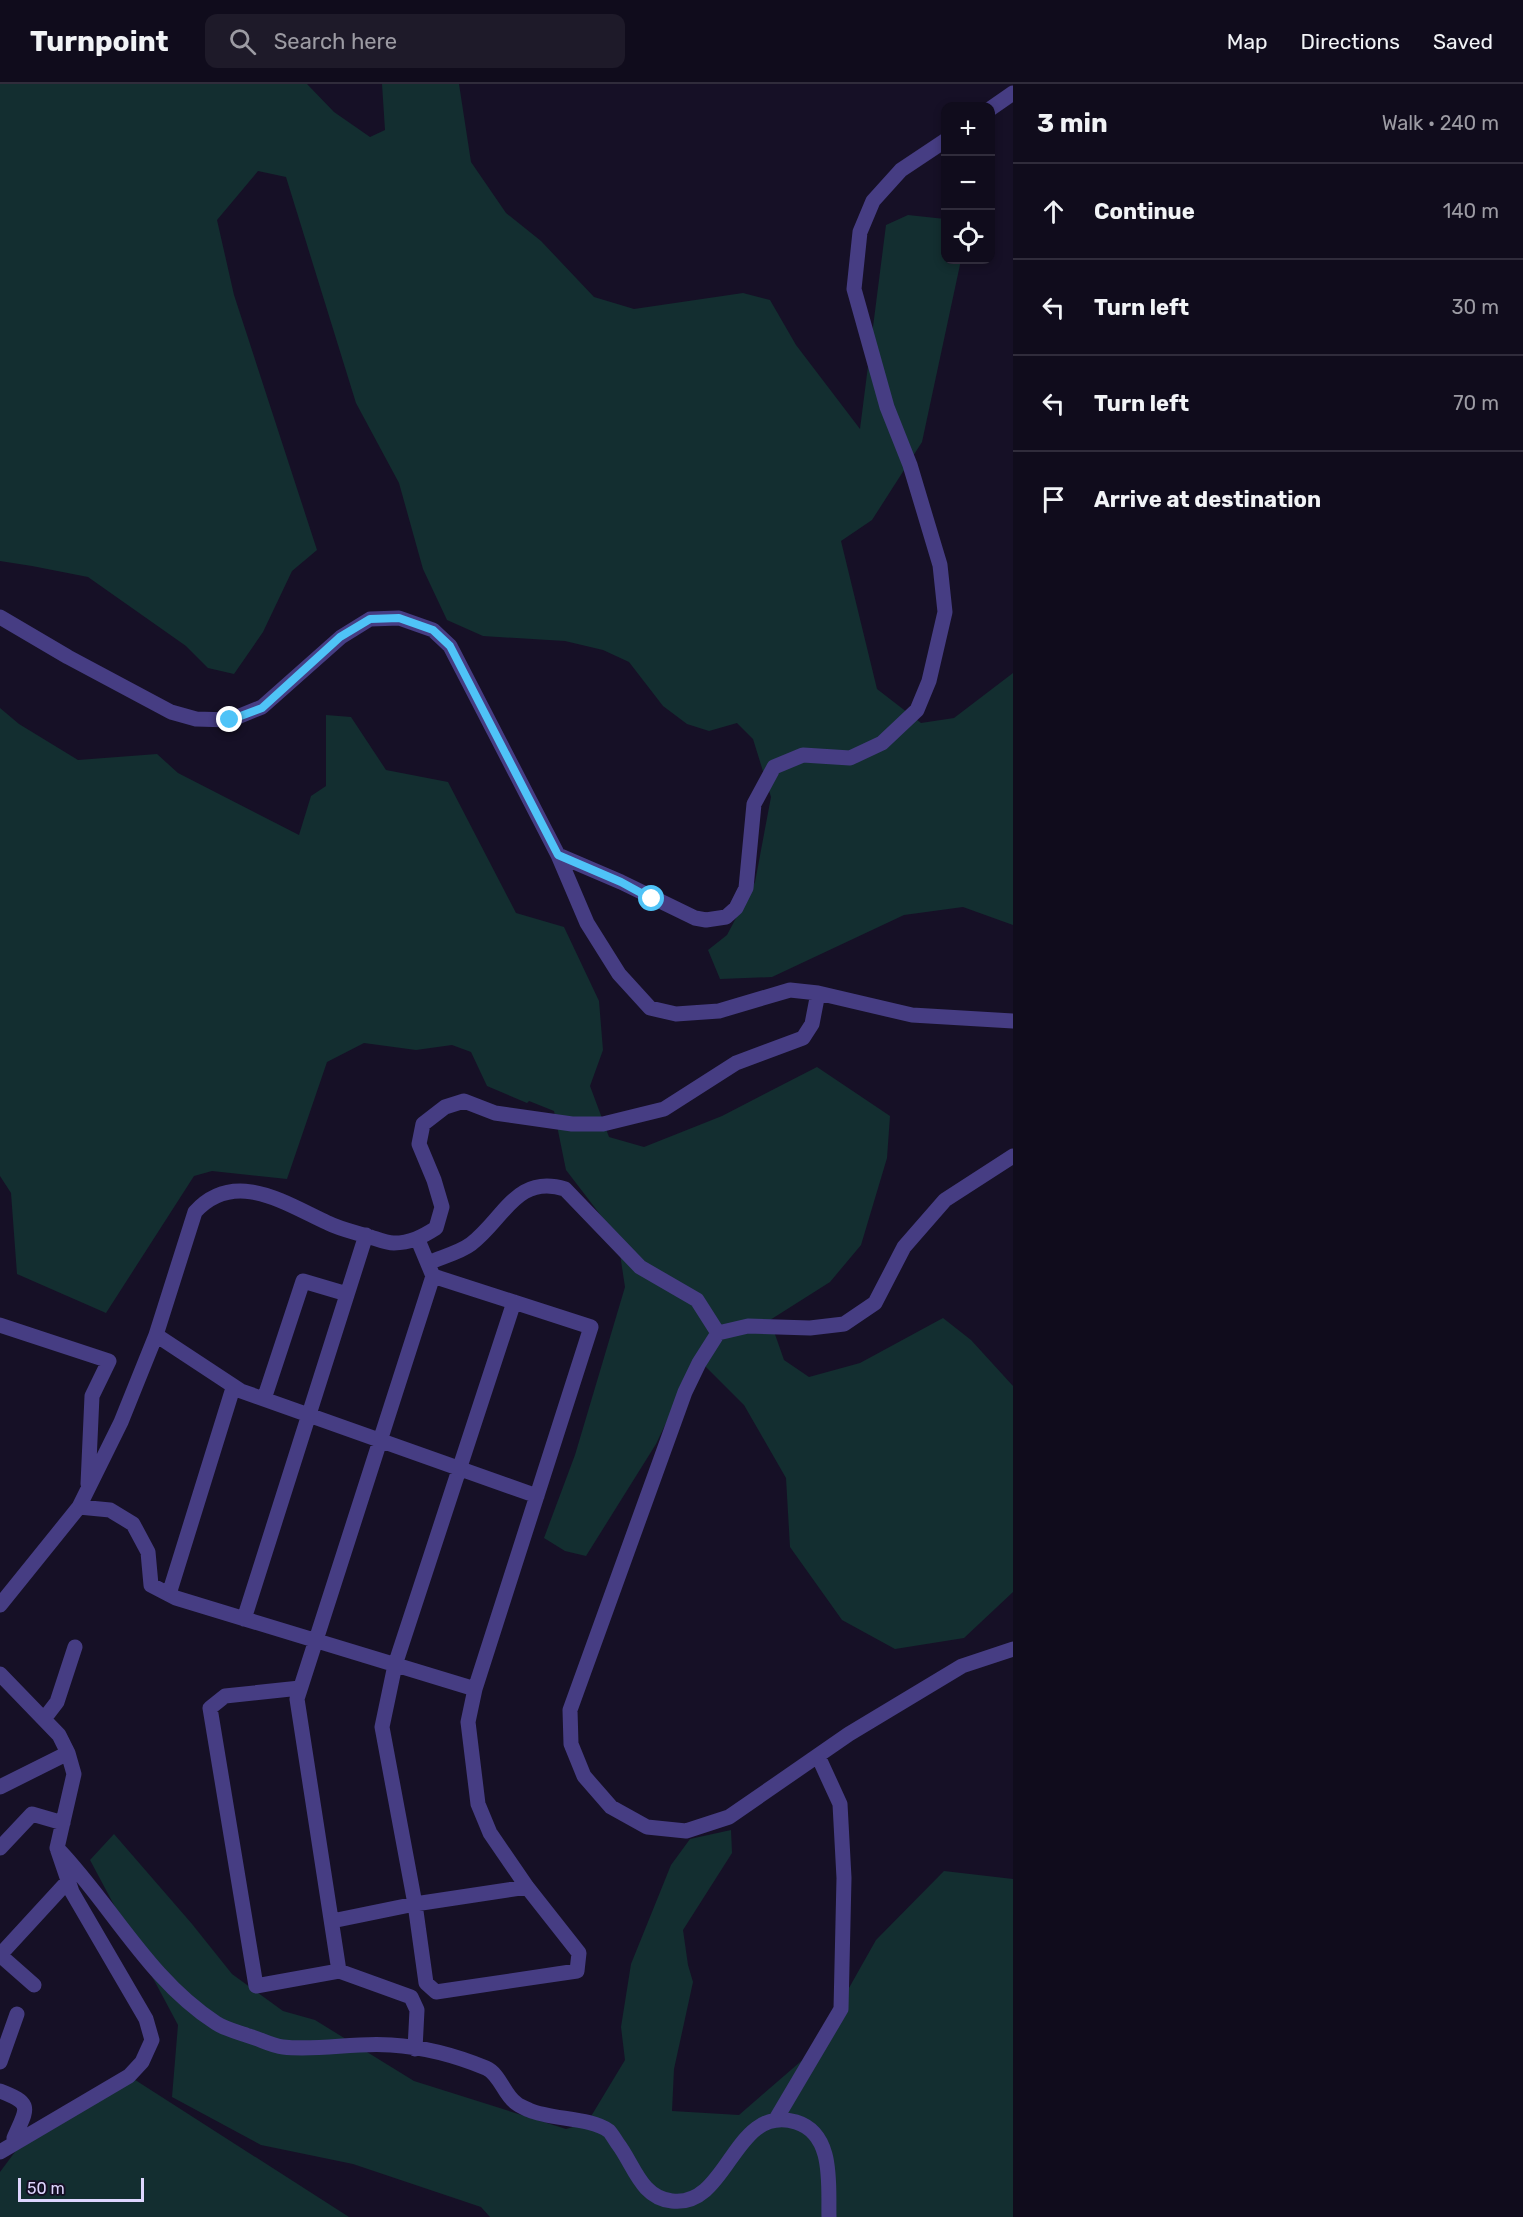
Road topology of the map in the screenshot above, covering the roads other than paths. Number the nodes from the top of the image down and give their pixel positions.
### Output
1 (1013, 93) edge
2 (995, 105) edge
3 (941, 143) edge
4 (0, 617) edge
5 (558, 855) junction
6 (818, 993) junction
7 (1013, 1022) edge
8 (1013, 1156) edge
9 (366, 1235) junction
10 (418, 1240) junction
11 (430, 1269) junction
12 (347, 1294) junction
13 (513, 1302) junction
14 (0, 1325) edge
15 (718, 1333) junction
16 (156, 1335) junction
17 (233, 1388) junction
18 (264, 1399) junction
19 (308, 1415) junction
20 (380, 1440) junction
21 (460, 1469) junction
22 (88, 1490) junction
23 (537, 1496) junction
24 (79, 1507) junction
25 (169, 1594) junction
26 (0, 1605) edge
27 (244, 1619) junction
28 (316, 1641) junction
29 (75, 1647) dead end
30 (1013, 1649) edge
31 (395, 1665) junction
32 (0, 1674) edge
33 (300, 1688) junction
34 (475, 1689) junction
35 (44, 1719) junction
36 (68, 1753) junction
37 (818, 1756) junction
38 (0, 1787) edge
39 (63, 1823) junction
40 (0, 1848) edge
41 (57, 1848) junction
42 (68, 1881) junction
43 (527, 1887) junction
44 (414, 1904) junction
45 (332, 1921) junction
46 (339, 1971) junction
47 (34, 1985) dead end
48 (17, 2014) dead end
49 (415, 2049) junction
50 (0, 2062) edge
51 (0, 2091) edge
52 (776, 2119) junction
53 (14, 2138) edge
54 (0, 2152) edge
55 (830, 2217) edge

1 - 2 street
3 - 5 street
4 - 5 street
5 - 6 street
6 - 7 street
6 - 10 street
8 - 15 street
9 - 10 street
9 - 12 street
9 - 16 street
10 - 11 street
11 - 13 street
11 - 15 street
11 - 20 street
12 - 18 street
12 - 19 street
13 - 21 street
13 - 23 street
14 - 22 street
15 - 37 street
16 - 17 street
16 - 22 street
17 - 18 street
17 - 25 street
18 - 19 street
19 - 20 street
19 - 27 street
20 - 21 street
20 - 28 street
21 - 23 street
21 - 31 street
22 - 24 street
23 - 34 street
24 - 25 street
24 - 26 street
25 - 27 street
27 - 28 street
28 - 31 street
28 - 33 street
29 - 35 street
30 - 37 street
31 - 34 street
31 - 44 street
32 - 35 street
33 - 45 street
33 - 46 street
34 - 43 street
35 - 36 street
36 - 38 street
36 - 39 street
37 - 52 street
39 - 40 street
39 - 41 street
41 - 42 street
41 - 49 street
42 - 47 street
42 - 53 street
43 - 44 street
43 - 44 street
44 - 45 street
45 - 46 street
46 - 49 street
48 - 50 street
49 - 52 street
51 - 53 street
52 - 55 street
53 - 54 street

